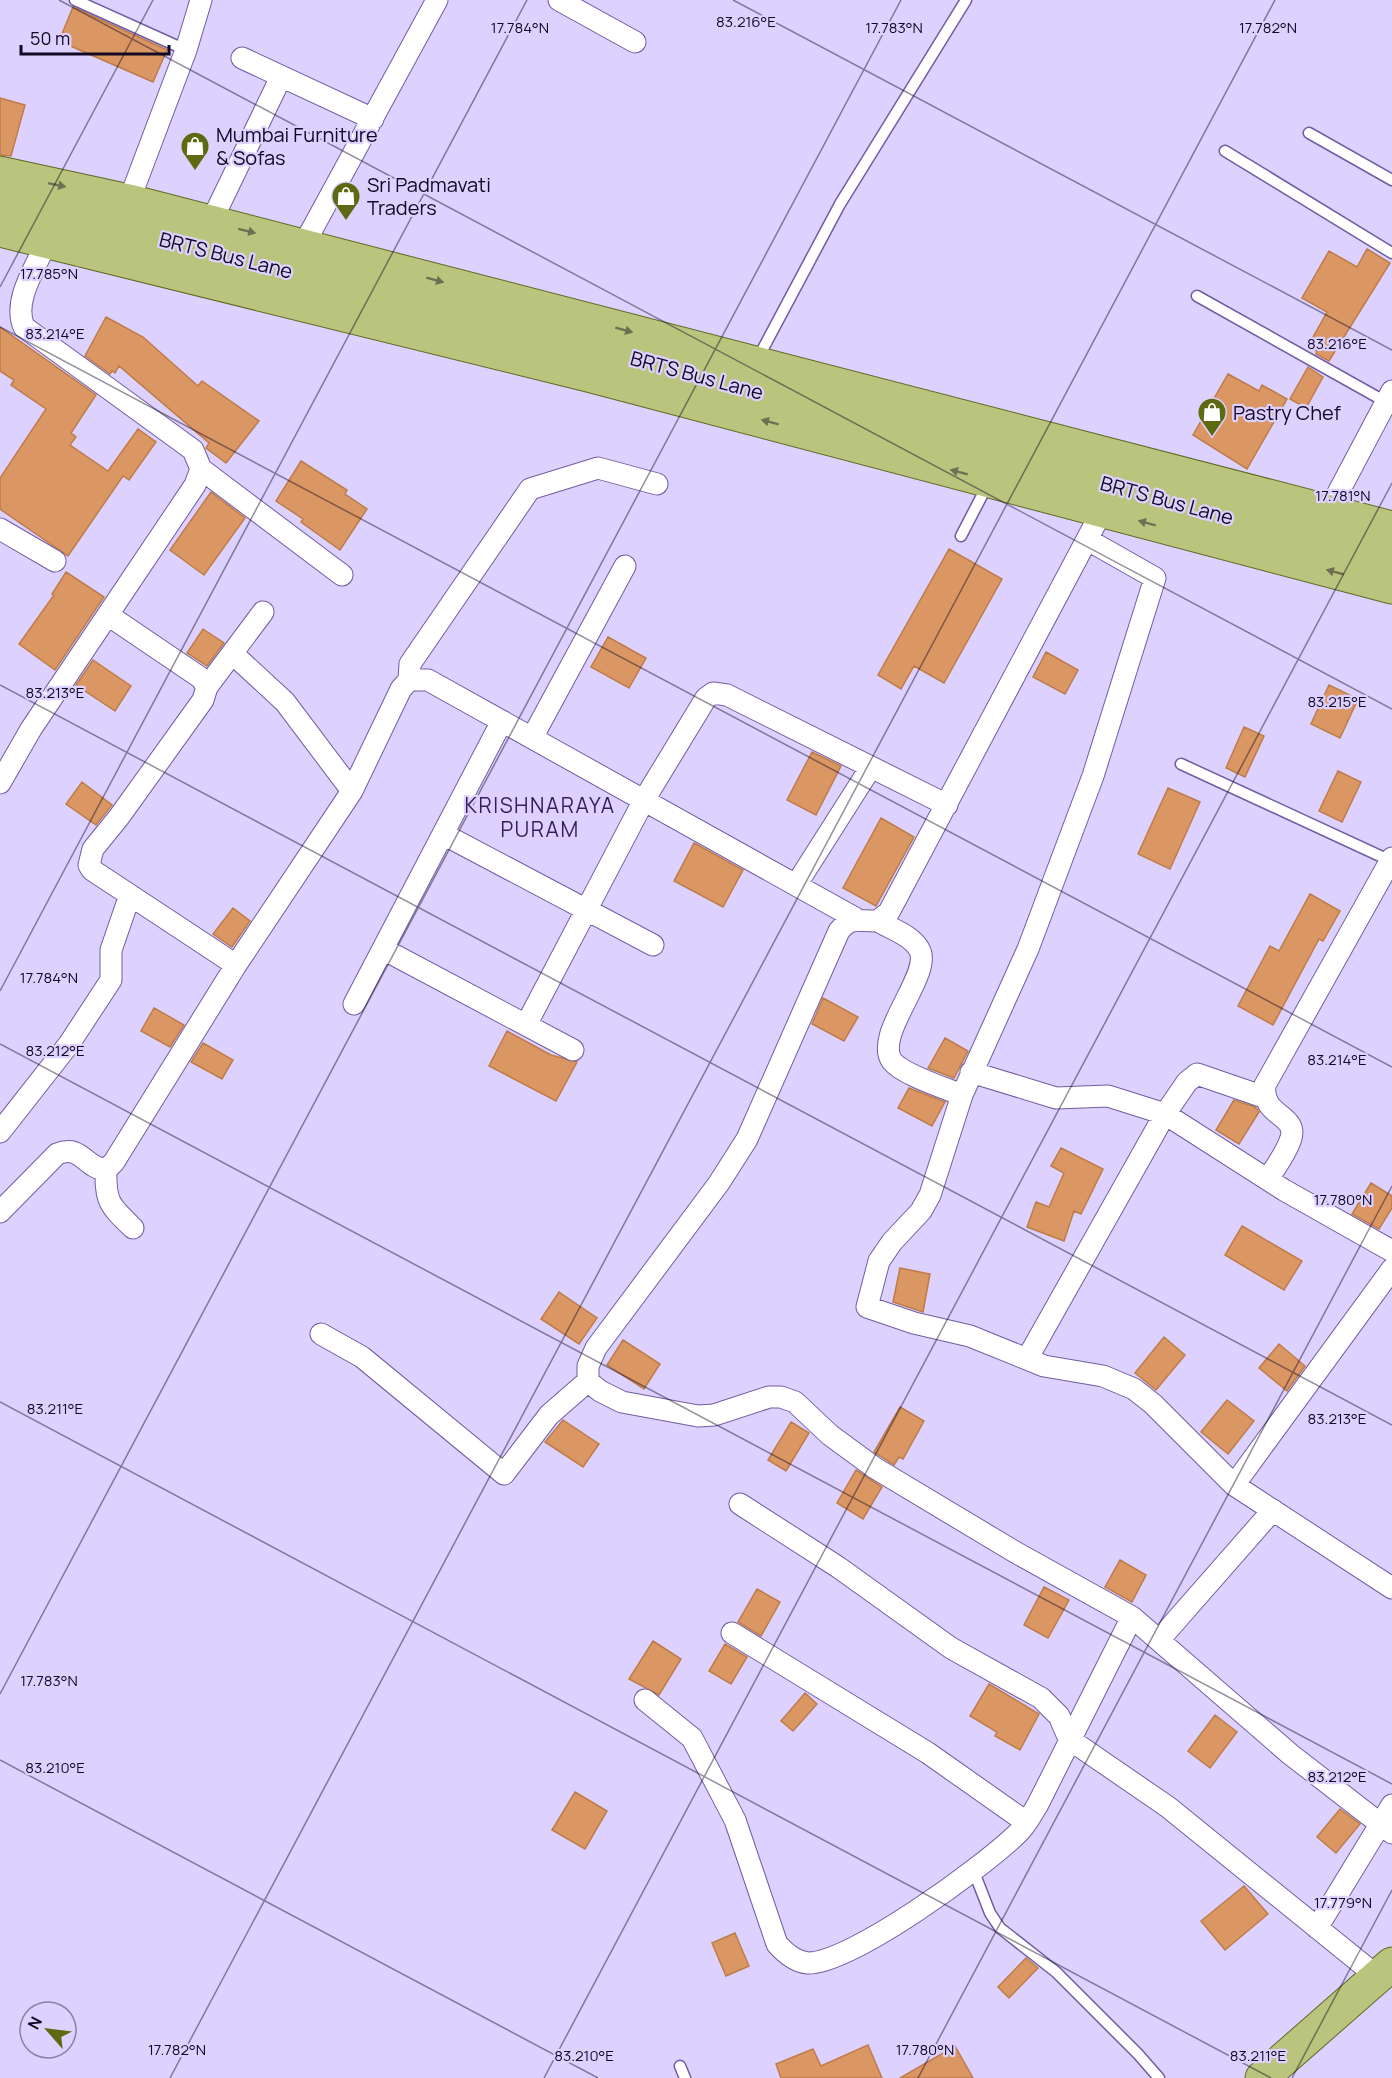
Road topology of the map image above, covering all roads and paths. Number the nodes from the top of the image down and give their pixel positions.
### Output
1 (75, 0) edge
2 (201, 0) edge
3 (437, 0) edge
4 (559, 0) edge
5 (966, 0) edge
6 (635, 42) dead end
7 (186, 50) junction
8 (242, 58) dead end
9 (281, 77) junction
10 (373, 119) junction
11 (1309, 133) dead end
12 (1225, 151) dead end
13 (0, 173) edge
14 (1392, 180) edge
15 (0, 199) edge
16 (129, 201) junction
17 (211, 222) junction
18 (0, 230) edge
19 (47, 241) junction
20 (303, 246) junction
21 (1392, 252) edge
22 (1197, 296) dead end
23 (755, 363) junction
24 (1389, 397) edge
25 (201, 469) junction
26 (990, 481) junction
27 (657, 484) dead end
28 (1329, 510) junction
29 (1102, 511) junction
30 (1392, 528) edge
31 (0, 529) edge
32 (961, 536) dead end
33 (1088, 540) junction
34 (1392, 559) edge
35 (55, 561) dead end
36 (625, 566) dead end
37 (342, 575) dead end
38 (1392, 587) edge
39 (263, 612) dead end
40 (108, 615) junction
41 (233, 654) junction
42 (409, 680) junction
43 (207, 687) junction
44 (502, 721) junction
45 (532, 738) junction
46 (1181, 764) dead end
47 (871, 767) junction
48 (0, 783) edge
49 (352, 791) junction
50 (644, 800) junction
51 (946, 805) junction
52 (443, 834) junction
53 (1391, 859) edge
54 (796, 885) junction
55 (130, 895) junction
56 (586, 909) junction
57 (855, 918) junction
58 (878, 921) junction
59 (653, 945) dead end
60 (383, 949) junction
61 (236, 966) junction
62 (354, 1004) dead end
63 (526, 1024) junction
64 (573, 1050) dead end
65 (971, 1072) junction
66 (962, 1095) junction
67 (1264, 1097) junction
68 (1165, 1114) junction
69 (0, 1132) edge
70 (106, 1170) junction
71 (1268, 1179) junction
72 (0, 1212) edge
73 (133, 1228) dead end
74 (1392, 1251) edge
75 (1392, 1269) edge
76 (321, 1334) dead end
77 (1027, 1359) junction
78 (588, 1381) junction
79 (1234, 1485) junction
80 (741, 1504) dead end
81 (1273, 1510) junction
82 (1392, 1588) edge
83 (1132, 1617) junction
84 (732, 1633) dead end
85 (1159, 1640) junction
86 (645, 1700) dead end
87 (1069, 1739) junction
88 (1392, 1805) edge
89 (1026, 1822) junction
90 (1385, 1828) edge
91 (974, 1872) junction
92 (1317, 1928) junction
93 (1385, 1971) edge
94 (680, 2066) dead end
95 (685, 2078) edge
96 (1159, 2078) edge
97 (1262, 2078) edge

1 - 7 lane
2 - 7 street
3 - 10 street
4 - 6 street
5 - 23 lane
7 - 16 street
8 - 9 street
9 - 10 street
9 - 17 street
10 - 20 street
11 - 14 lane
12 - 21 lane
13 -> 16 main road
15 - 34 main road, BRTS Bus Lane
16 - 17 main road
17 -> 20 main road
18 - 19 main road
19 - 25 street
26 -> 19 main road
20 -> 23 main road
22 - 24 lane
23 - 28 main road
24 - 28 street
25 - 37 street
25 - 40 street
26 - 29 main road
26 - 32 lane
27 - 42 street
28 - 30 main road
29 - 33 street
38 -> 29 main road
31 - 35 street
33 - 51 street
33 - 65 street
36 - 45 street
39 - 41 street
40 - 43 street
40 - 48 street
41 - 43 street
41 - 49 street
42 - 44 street
42 - 49 street
43 - 55 street
44 - 45 street
44 - 52 street
45 - 50 street
46 - 53 lane
47 - 50 street
47 - 51 street
47 - 54 street
49 - 61 street
50 - 54 street
50 - 56 street
51 - 58 street
52 - 56 street
52 - 60 street
53 - 67 street
54 - 57 street
55 - 61 street
55 - 69 street
56 - 59 street
56 - 63 street
57 - 58 street
57 - 78 street
58 - 66 street
60 - 62 street
60 - 63 street
61 - 70 street
63 - 64 street
65 - 66 street
65 - 68 street
66 - 77 street
67 - 68 street
67 - 71 street
68 - 71 street
68 - 77 street
70 - 72 street
70 - 73 street
71 - 74 street
75 - 79 street
76 - 78 street
77 - 79 street
78 - 83 street
79 - 81 street
80 - 87 street
81 - 82 street
81 - 85 street
83 - 85 street
83 - 87 street
84 - 89 street
85 - 90 street
86 - 91 street
87 - 89 street
87 - 92 street
88 - 90 street
89 - 91 street
90 - 92 street
91 - 96 lane
92 - 93 street
93 - 97 main road
94 - 95 lane

